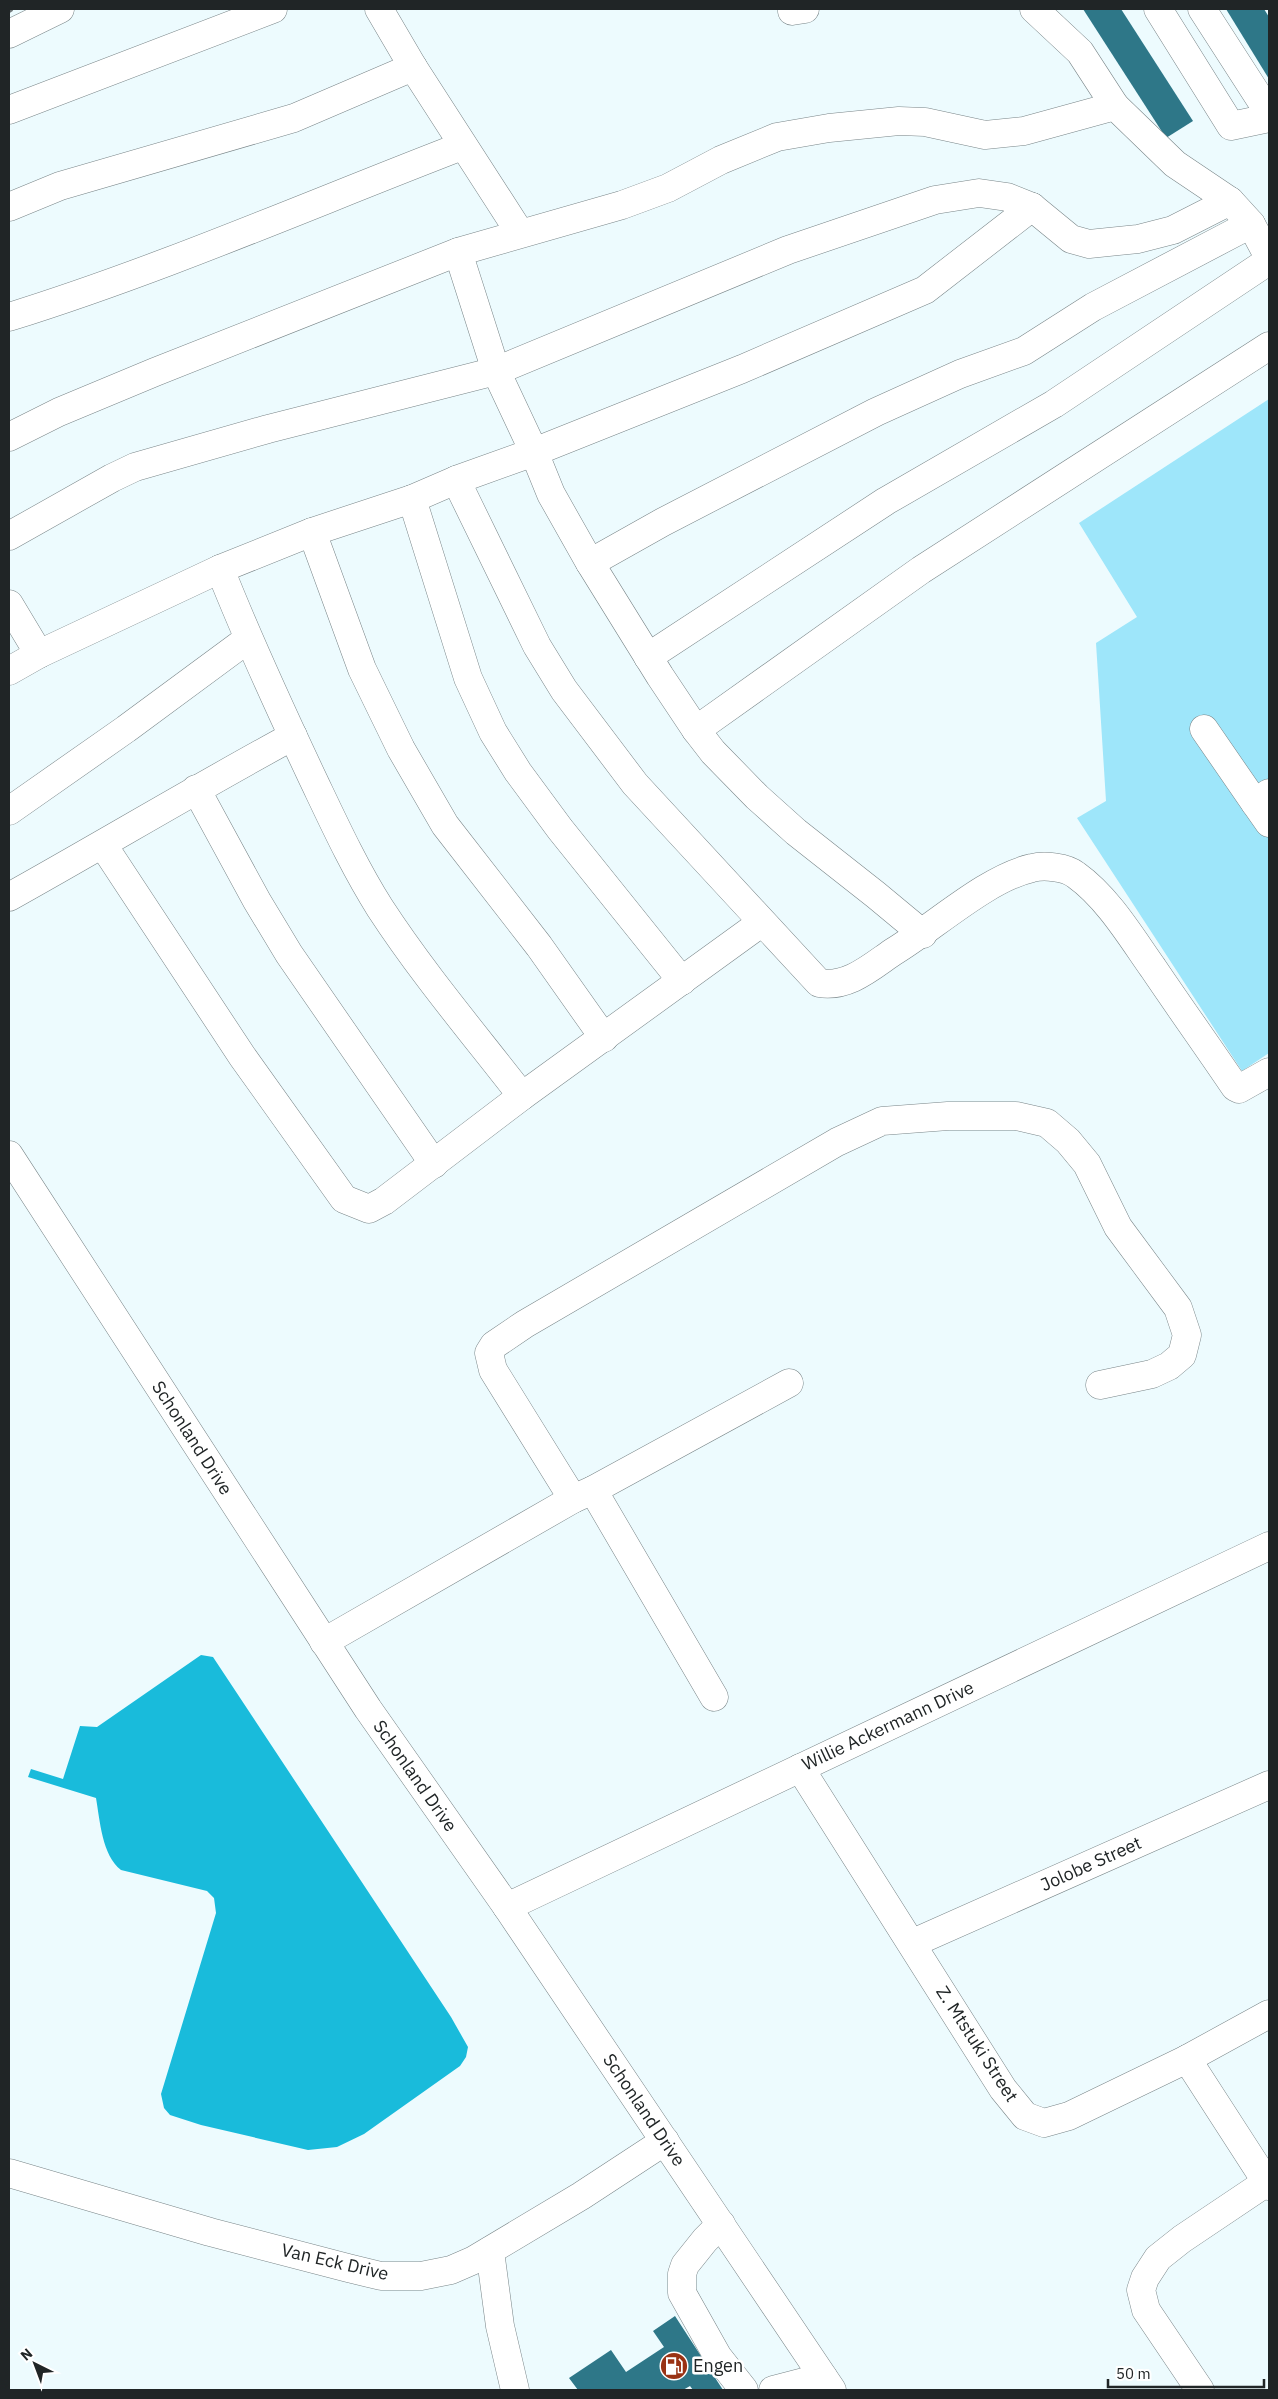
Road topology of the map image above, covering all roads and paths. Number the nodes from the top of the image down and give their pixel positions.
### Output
1 (60, 9) edge
2 (273, 9) edge
3 (380, 9) edge
4 (1034, 9) edge
5 (1158, 9) edge
6 (1202, 9) edge
7 (9, 34) edge
8 (413, 67) junction
9 (1115, 106) junction
10 (9, 110) edge
11 (1269, 113) edge
12 (1269, 118) edge
13 (462, 146) junction
14 (1230, 201) junction
15 (9, 207) edge
16 (1032, 207) junction
17 (1251, 224) junction
18 (520, 233) junction
19 (458, 252) junction
20 (1266, 262) edge
21 (9, 317) edge
22 (1269, 346) edge
23 (496, 371) junction
24 (9, 437) edge
25 (534, 452) junction
26 (456, 480) junction
27 (412, 499) junction
28 (312, 532) junction
29 (9, 536) edge
30 (590, 563) junction
31 (220, 569) junction
32 (9, 604) edge
33 (248, 639) junction
34 (39, 654) junction
35 (648, 657) junction
36 (9, 671) edge
37 (1204, 729) dead end
38 (696, 730) junction
39 (293, 736) junction
40 (196, 789) junction
41 (1264, 806) edge
42 (9, 811) edge
43 (103, 845) junction
44 (9, 897) edge
45 (761, 923) junction
46 (922, 934) junction
47 (682, 981) junction
48 (604, 1038) junction
49 (1269, 1072) edge
50 (522, 1096) junction
51 (9, 1155) edge
52 (434, 1164) junction
53 (789, 1383) dead end
54 (1100, 1386) dead end
55 (583, 1494) junction
56 (1269, 1546) edge
57 (324, 1642) junction
58 (714, 1697) dead end
59 (800, 1768) junction
60 (1269, 1785) edge
61 (507, 1906) junction
62 (913, 1943) junction
63 (1269, 2014) edge
64 (1187, 2059) junction
65 (665, 2141) junction
66 (9, 2173) edge
67 (1268, 2184) edge
68 (721, 2224) junction
69 (490, 2251) junction
70 (827, 2384) edge
71 (515, 2390) edge
72 (744, 2390) edge
73 (773, 2390) edge
74 (1200, 2390) edge

1 - 7 street
2 - 10 street
3 - 8 street
4 - 9 street
5 - 12 street
6 - 11 street
8 - 13 street
8 - 15 street
9 - 14 street
9 - 18 street
13 - 18 street
13 - 21 street
14 - 16 street
14 - 17 street
16 - 23 street
16 - 25 street
17 - 20 street
17 - 30 street
18 - 19 street
19 - 23 street
19 - 24 street
20 - 35 street
22 - 38 street
23 - 25 street
23 - 29 street
25 - 26 street
25 - 30 street
26 - 27 street
26 - 45 street
27 - 28 street
27 - 47 street
28 - 31 street
28 - 48 street
30 - 35 street
31 - 33 street
31 - 34 street
32 - 34 street
33 - 39 street
33 - 42 street
34 - 36 street
35 - 38 street
37 - 41 street
38 - 46 street
39 - 40 street
39 - 50 street
40 - 43 street
40 - 52 street
43 - 44 street
43 - 52 street
45 - 46 street
45 - 47 street
46 - 49 street
47 - 48 street
48 - 50 street
50 - 52 street
51 - 57 street, Schonland Drive
53 - 55 street
54 - 55 street
55 - 57 street
55 - 58 street
56 - 59 street, Willie Ackermann Drive
57 - 61 street, Schonland Drive
59 - 61 street, Willie Ackermann Drive
59 - 62 street, Z. Mtstuki Street
60 - 62 street, Jolobe Street
61 - 65 street, Schonland Drive
62 - 64 street, Z. Mtstuki Street
63 - 64 street, Z. Mtstuki Street
64 - 67 street
65 - 68 street, Schonland Drive
65 - 69 street, Van Eck Drive
66 - 69 street, Van Eck Drive
67 - 74 street
68 - 70 street, Schonland Drive
68 - 72 street
69 - 71 street
70 - 73 street

